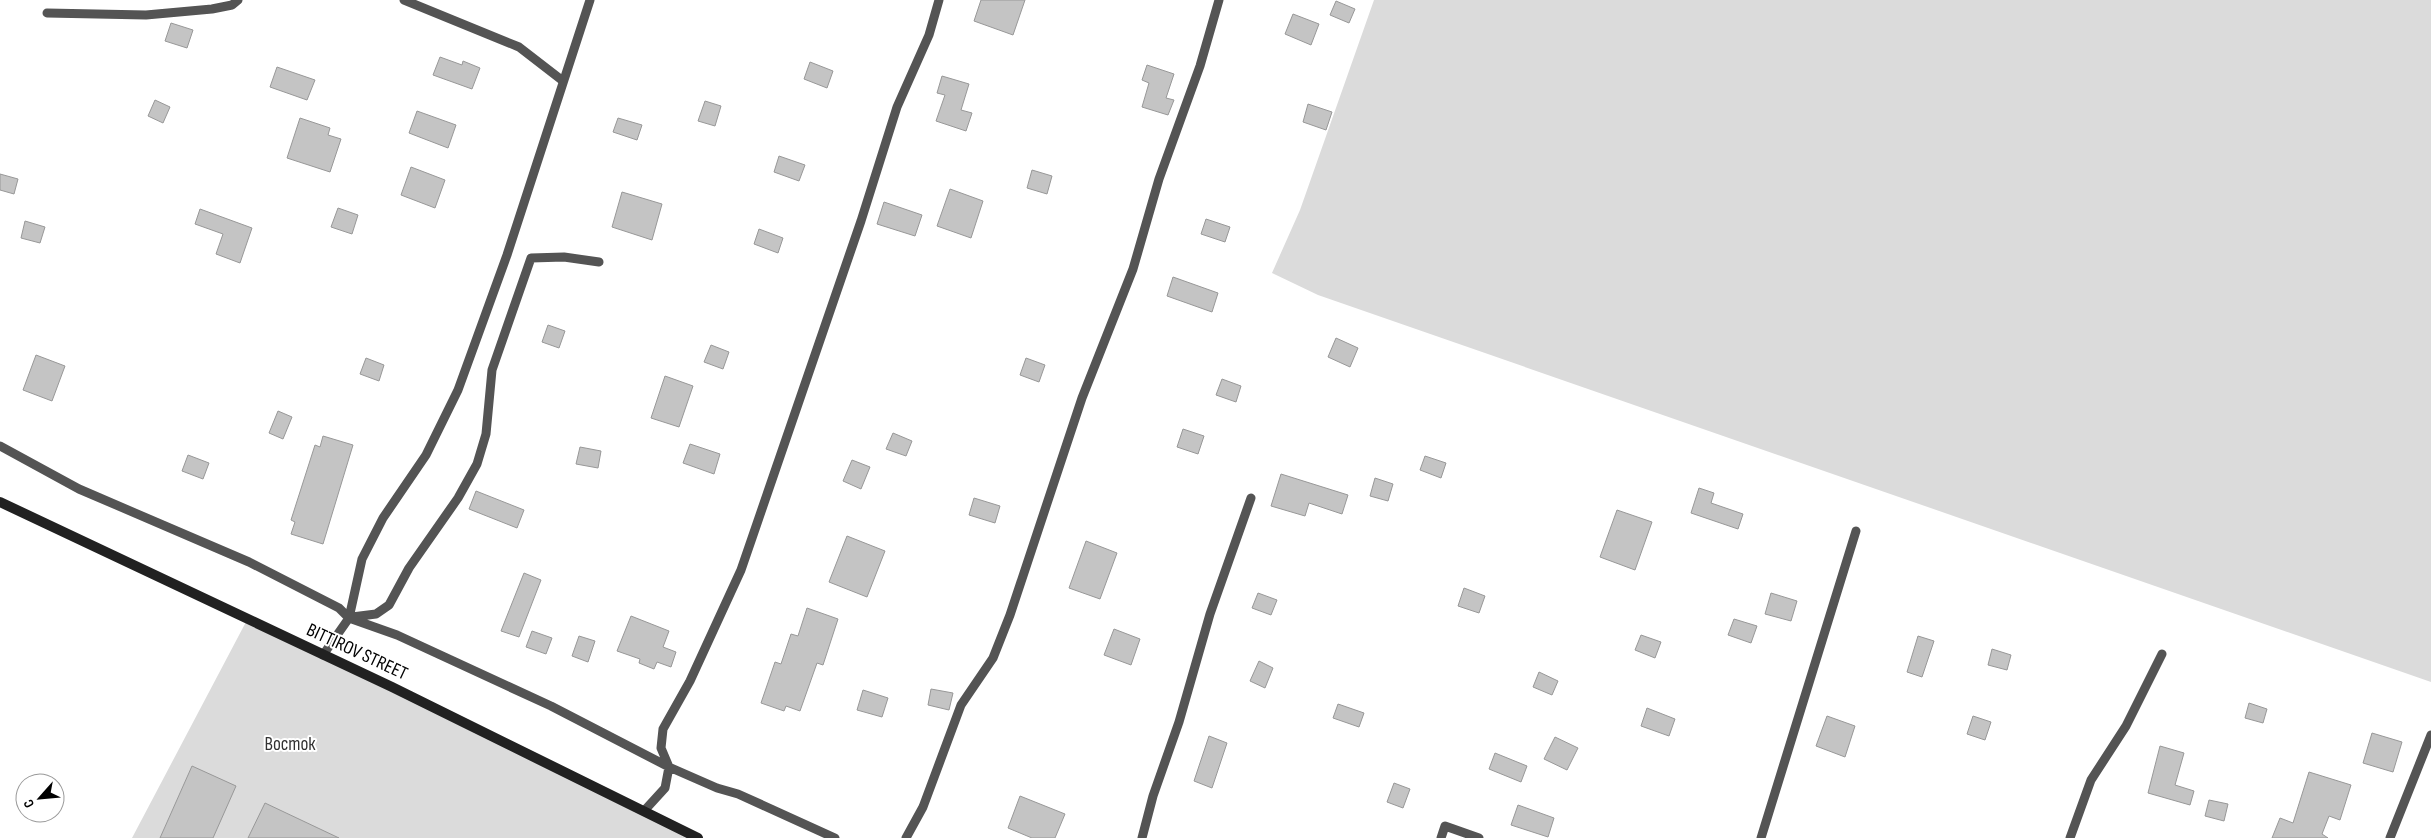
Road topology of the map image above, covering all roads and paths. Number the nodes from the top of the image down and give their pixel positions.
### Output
1 (238, 0) edge
2 (404, 0) edge
3 (590, 0) edge
4 (939, 0) edge
5 (1219, 0) edge
6 (47, 13) dead end
7 (563, 81) junction
8 (599, 262) dead end
9 (0, 446) edge
10 (1251, 498) dead end
11 (0, 502) edge
12 (1856, 530) dead end
13 (349, 618) junction
14 (2162, 654) dead end
15 (323, 655) junction
16 (2431, 735) edge
17 (669, 767) junction
18 (644, 811) junction
19 (698, 838) edge
20 (836, 838) edge
21 (906, 838) edge
22 (1142, 838) edge
23 (1441, 838) edge
24 (1479, 838) edge
25 (1761, 838) edge
26 (2070, 838) edge
27 (2390, 838) edge

1 - 6 lane
2 - 7 lane
3 - 7 lane
4 - 17 lane
5 - 21 lane
7 - 13 lane
8 - 13 lane
9 - 13 lane
10 - 22 lane
11 - 15 street, BITTIROV STREET
12 - 25 lane
13 - 15 lane
13 - 17 lane
14 - 26 lane
15 - 18 street, BITTIROV STREET
16 - 27 lane
17 - 18 lane
17 - 20 lane
18 - 19 street, BITTIROV STREET
23 - 24 lane

